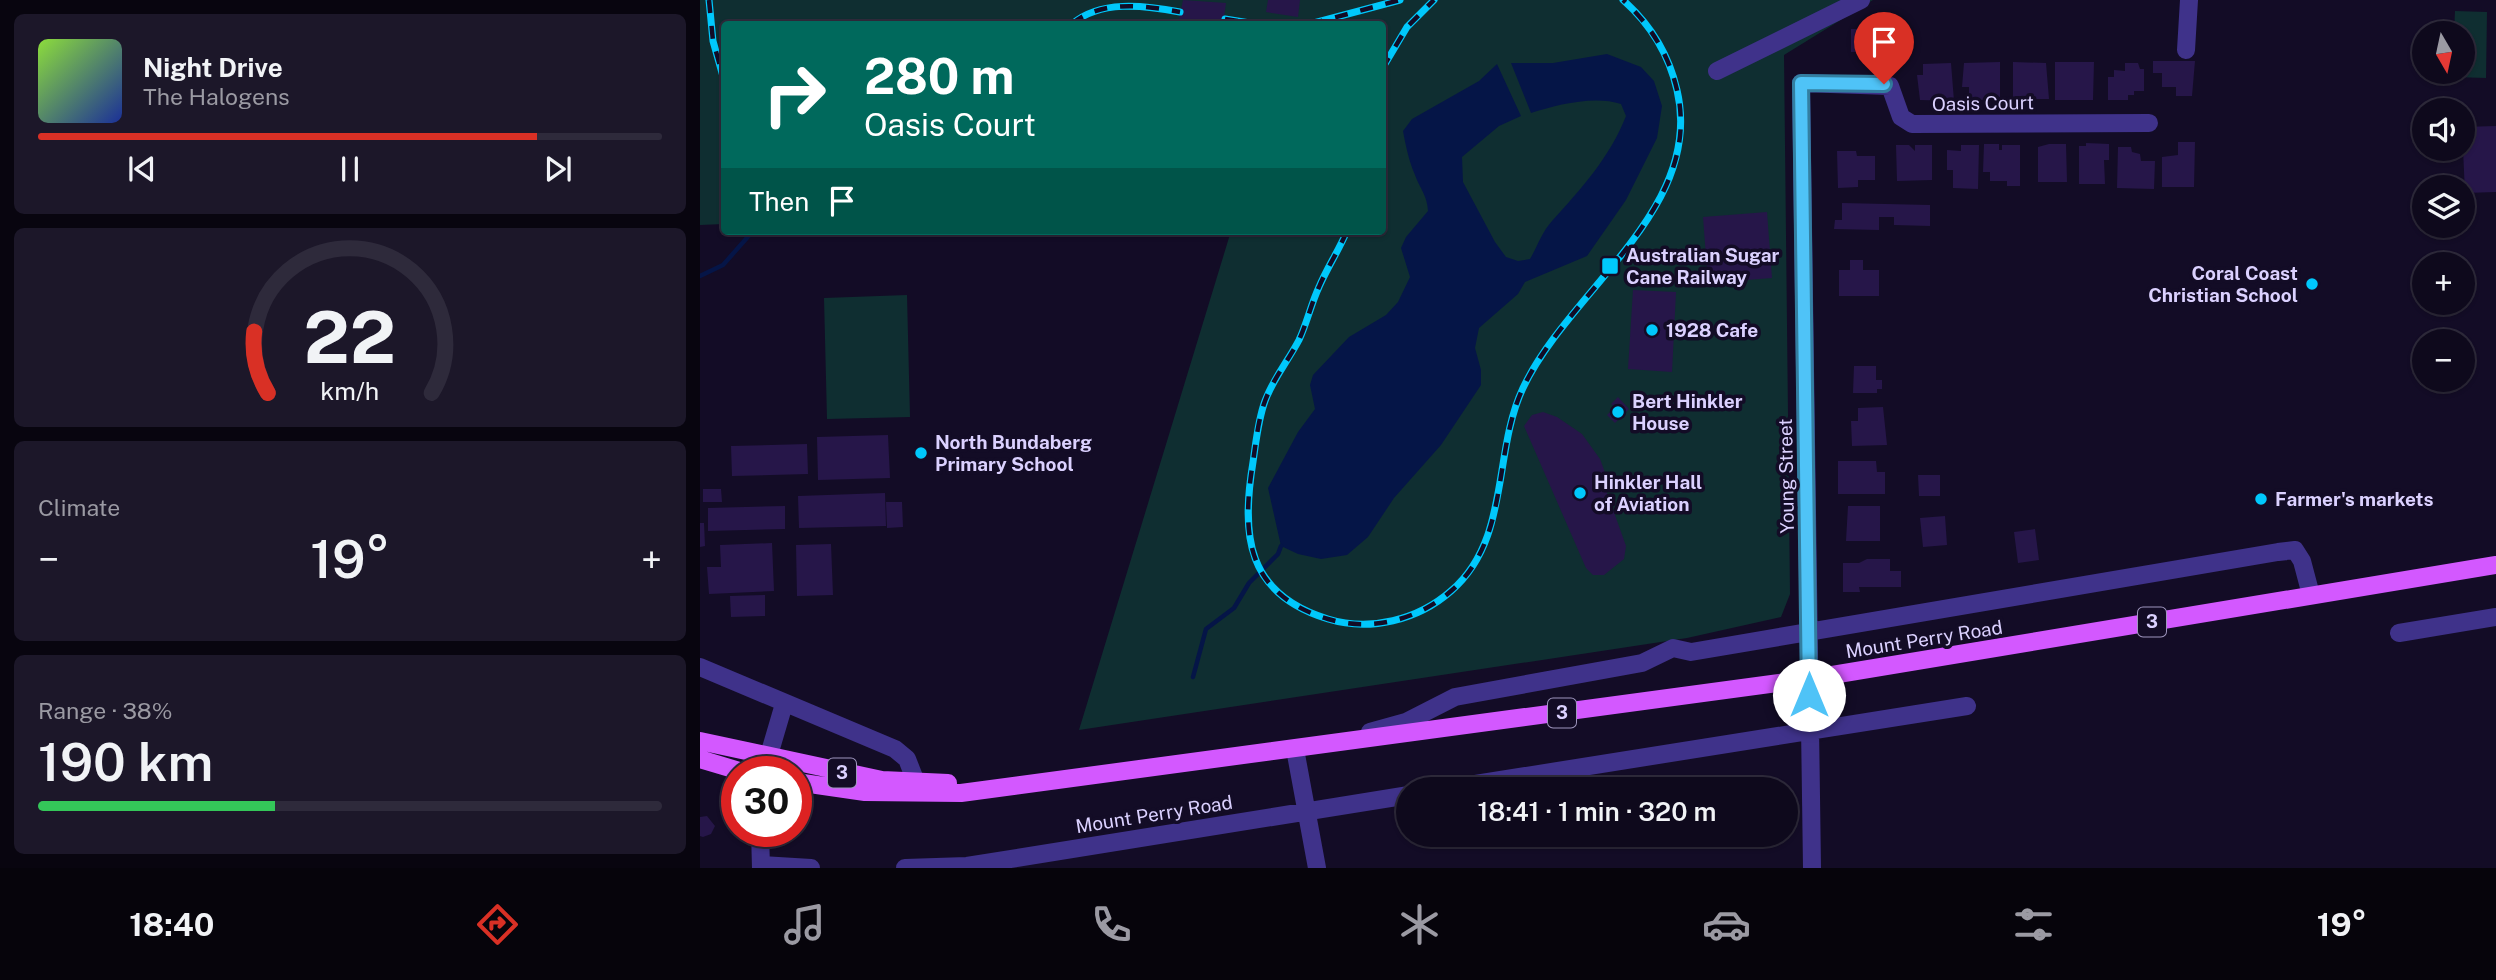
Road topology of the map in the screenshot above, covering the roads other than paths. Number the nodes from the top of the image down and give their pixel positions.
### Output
1 (1861, 0) edge
2 (2189, 0) edge
3 (2186, 50) dead end
4 (1717, 71) dead end
5 (1801, 83) joint
6 (2154, 123) dead end
7 (2496, 565) edge
8 (2311, 595) junction
9 (2496, 617) edge
10 (1810, 632) junction
11 (2399, 633) dead end
12 (700, 667) edge
13 (1808, 679) junction
14 (784, 704) junction
15 (1968, 706) dead end
16 (1809, 732) junction
17 (700, 740) edge
18 (1315, 747) junction
19 (1295, 749) junction
20 (744, 756) edge
21 (768, 756) edge
22 (700, 759) edge
23 (721, 765) edge
24 (812, 770) edge
25 (1521, 777) edge
26 (916, 782) junction
27 (812, 784) edge
28 (1014, 786) junction
29 (1396, 797) edge
30 (1307, 811) junction
31 (760, 847) edge
32 (761, 867) edge
33 (811, 868) edge
34 (905, 868) edge
35 (1317, 868) edge
36 (1812, 868) edge

1 - 4 street
2 - 3 street
5 - 6 street, Oasis Court
5 - 10 street, Young Street
7 - 8 main road, Mount Perry Road / 3
8 - 10 street, Mount Perry Road
8 - 13 main road, Mount Perry Road / 3
9 - 11 street
10 - 13 street, Young Street
10 - 18 street, Mount Perry Road
12 - 14 street
13 - 16 street, Young Street
13 - 18 main road, Mount Perry Road / 3
14 - 21 street
14 - 26 street
15 - 16 street
16 - 25 street
16 - 36 street, Young Street
17 - 20 main road, Mount Perry Road / 3
18 - 19 main road, Mount Perry Road / 3
19 - 28 main road, Mount Perry Road / 3
19 - 30 street
22 - 23 main road
24 - 26 main road, Mount Perry Road / 3
26 - 28 main road, Mount Perry Road / 3
27 - 28 main road, Mount Perry Road / 3
29 - 30 street, Mount Perry Road
30 - 34 street, Mount Perry Road
30 - 35 street
31 - 32 street
32 - 33 street

